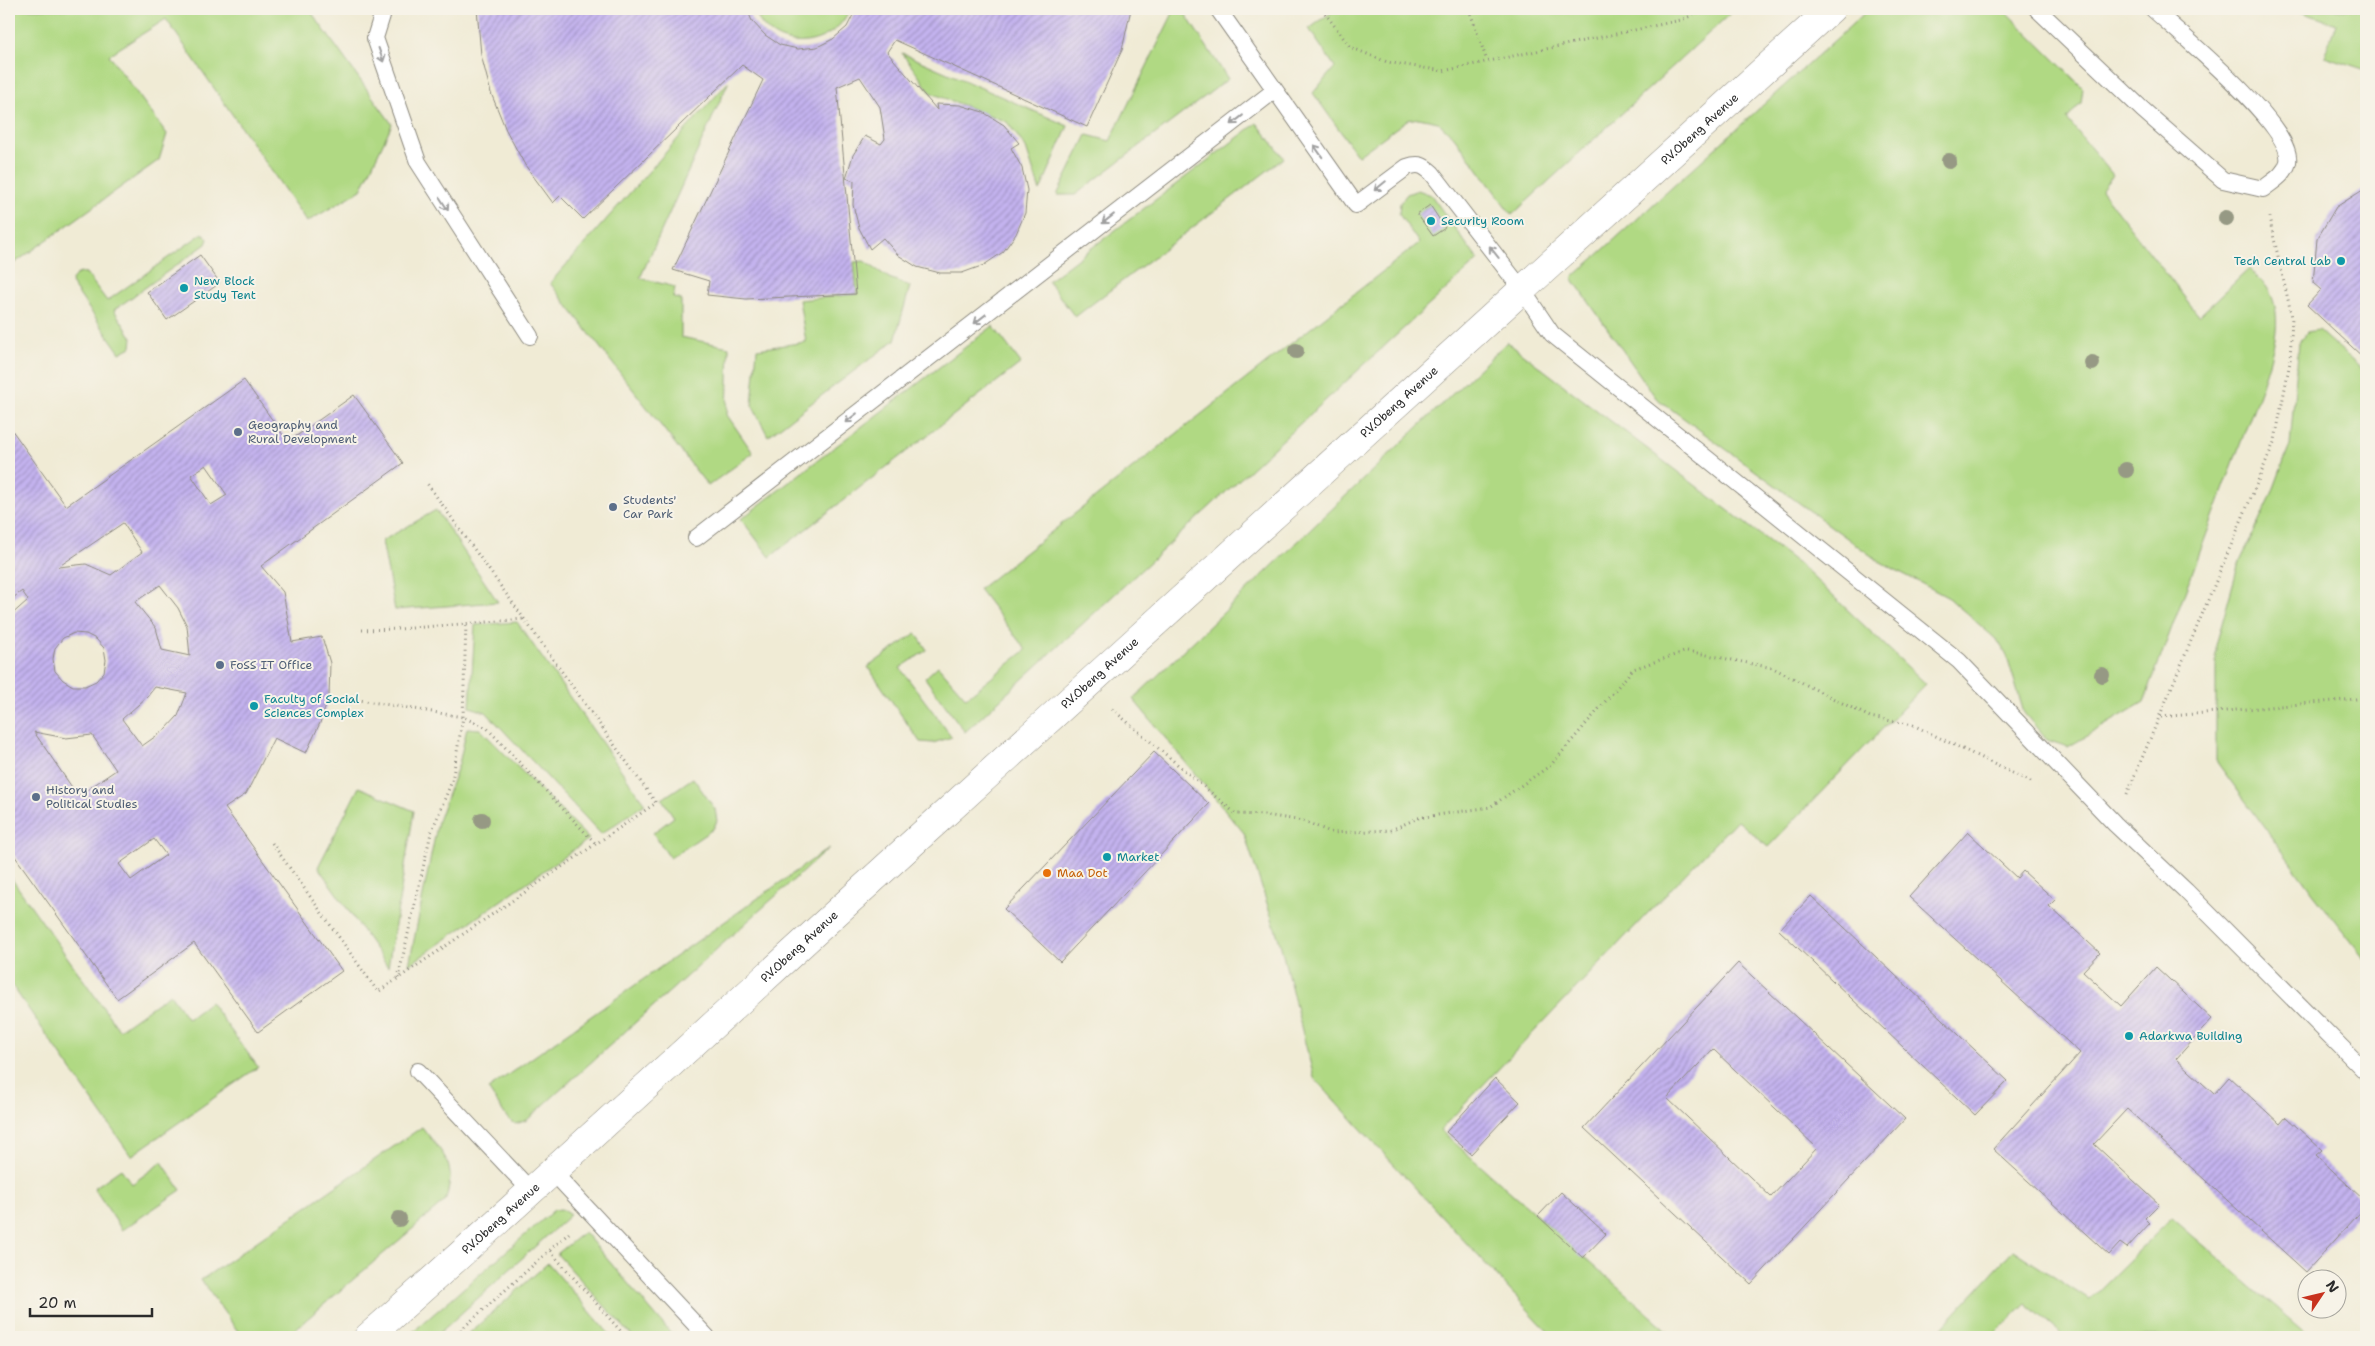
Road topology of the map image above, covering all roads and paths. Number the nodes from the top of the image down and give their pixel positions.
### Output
1 (384, 9) edge
2 (1218, 9) edge
3 (1322, 9) edge
4 (1469, 9) edge
5 (1708, 9) edge
6 (1831, 9) edge
7 (2037, 9) edge
8 (2153, 9) edge
9 (1487, 61) junction
10 (1275, 90) junction
11 (2263, 189) junction
12 (1524, 291) junction
13 (530, 336) dead end
14 (426, 482) dead end
15 (696, 538) dead end
16 (524, 619) junction
17 (466, 624) junction
18 (362, 630) dead end
19 (1086, 687) junction
20 (347, 698) dead end
21 (2366, 698) edge
22 (2160, 716) junction
23 (463, 717) junction
24 (2036, 785) dead end
25 (2115, 824) junction
26 (272, 843) dead end
27 (596, 844) junction
28 (398, 978) junction
29 (418, 1070) dead end
30 (2366, 1072) edge
31 (553, 1172) junction
32 (532, 1192) junction
33 (592, 1213) junction
34 (550, 1251) junction
35 (368, 1337) edge
36 (453, 1337) edge
37 (626, 1337) edge
38 (708, 1337) edge

1 -> 13 lane
2 - 10 lane
3 - 9 path
4 - 9 path
5 - 9 path
6 - 12 street, P.V.Obeng Avenue
7 - 11 lane
8 - 11 lane
12 -> 10 lane
10 -> 15 lane
11 - 22 path
12 - 19 street, P.V.Obeng Avenue
12 - 25 lane
14 - 16 path
16 - 17 path
16 - 27 path
17 - 18 path
17 - 23 path
19 - 24 path
19 - 31 street, P.V.Obeng Avenue
20 - 23 path
21 - 22 path
22 - 25 path
23 - 27 path
23 - 28 path
25 - 30 lane
26 - 28 path
27 - 28 path
29 - 32 lane
31 - 32 street, P.V.Obeng Avenue
31 - 33 lane
32 - 35 street, P.V.Obeng Avenue
33 - 34 path
33 - 38 lane
34 - 36 path
34 - 37 path

